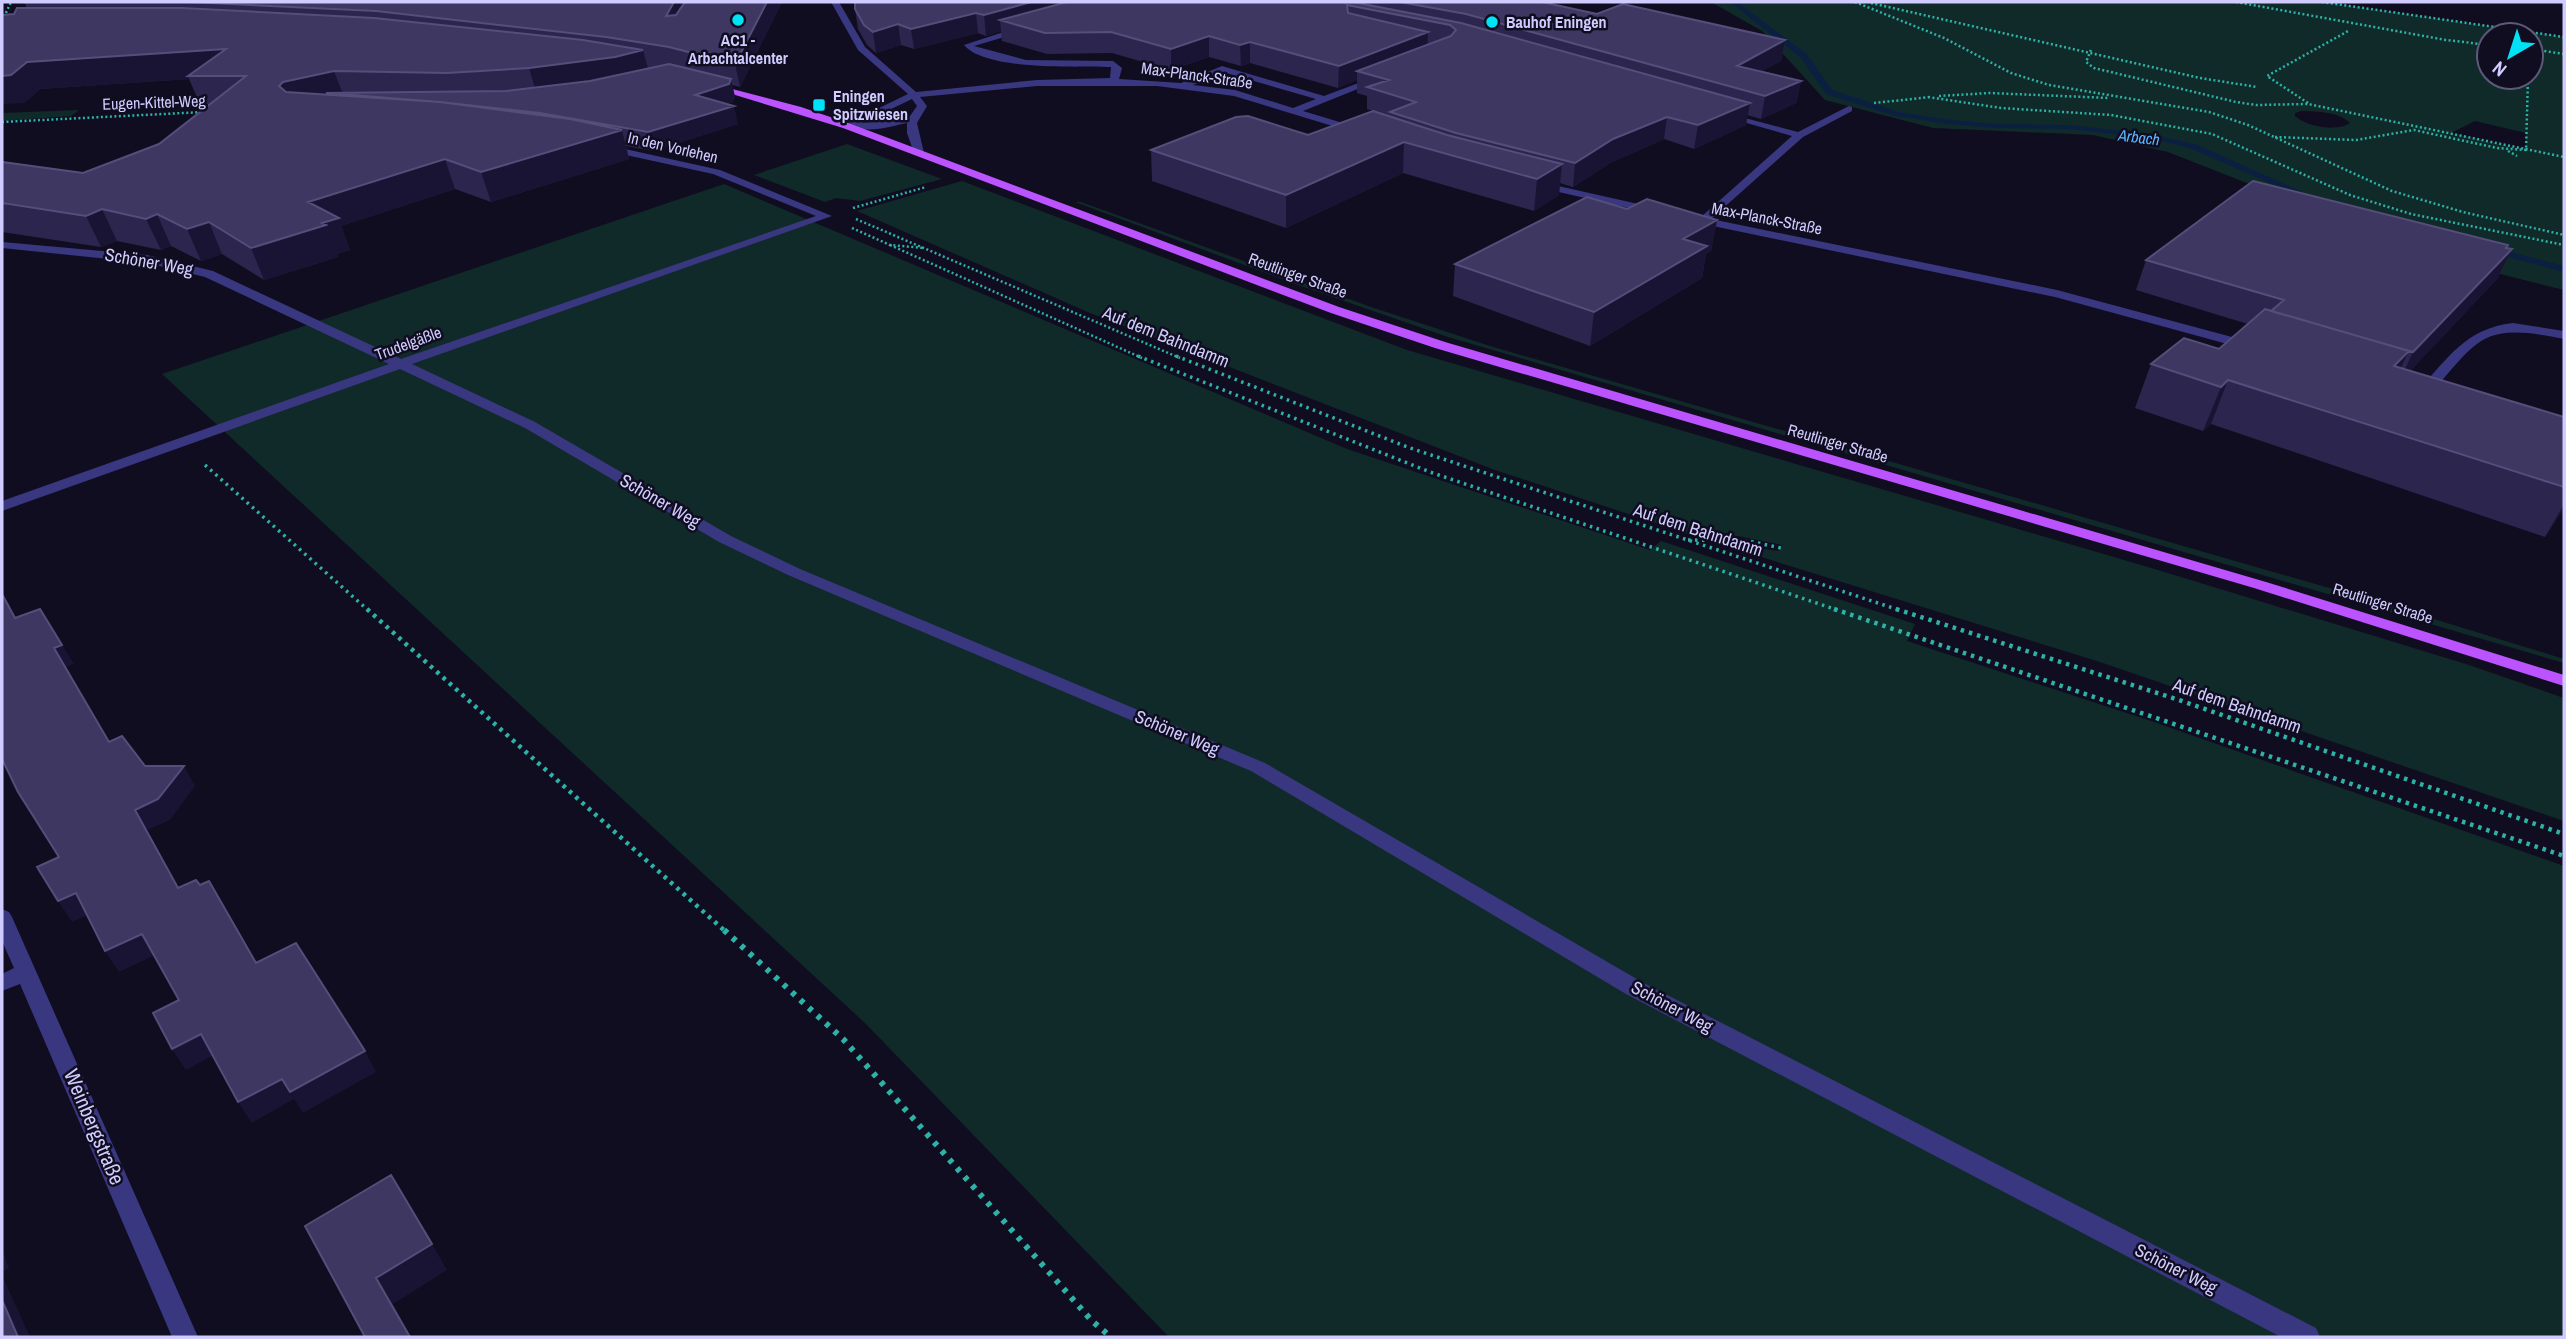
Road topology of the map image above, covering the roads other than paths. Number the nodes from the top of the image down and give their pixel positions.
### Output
1 (835, 2) edge
2 (1027, 28) edge
3 (1385, 75) edge
4 (1114, 81) junction
5 (697, 82) edge
6 (1183, 86) junction
7 (914, 95) junction
8 (1325, 99) junction
9 (1849, 109) dead end
10 (1296, 110) junction
11 (1710, 110) edge
12 (911, 119) junction
13 (847, 127) junction
14 (1799, 135) junction
15 (1375, 136) edge
16 (590, 145) edge
17 (919, 153) junction
18 (1527, 182) edge
19 (1662, 213) edge
20 (1676, 215) edge
21 (826, 216) joint
22 (1703, 221) junction
23 (2, 245) edge
24 (2564, 335) edge
25 (2265, 350) edge
26 (402, 364) junction
27 (2420, 397) edge
28 (2, 506) edge
29 (2564, 681) edge
30 (2, 917) edge
31 (26, 972) junction
32 (2, 983) edge
33 (185, 1337) edge
34 (2307, 1337) edge

1 - 7 street
2 - 4 street
3 - 8 street
4 - 6 street, Max-Planck-Straße
4 - 7 street, Max-Planck-Straße
5 - 13 main road, Reutlinger Straße
6 - 8 street
6 - 10 street, Max-Planck-Straße
7 - 12 street
7 - 13 street, Max-Planck-Straße
8 - 10 street
9 - 14 street
10 - 15 street, Max-Planck-Straße
11 - 14 street
12 - 13 street
12 - 17 street
13 - 17 main road, Reutlinger Straße
14 - 22 street
16 - 21 street, In den Vorlehen
17 - 29 main road, Reutlinger Straße
18 - 19 street
20 - 22 street, Max-Planck-Straße
21 - 26 street, Trudelgäßle
22 - 25 street, Max-Planck-Straße
23 - 26 street, Schöner Weg
24 - 27 street
26 - 28 street, Trudelgäßle
26 - 34 street, Schöner Weg
30 - 31 street, Weinbergstraße
31 - 32 street
31 - 33 street, Weinbergstraße

